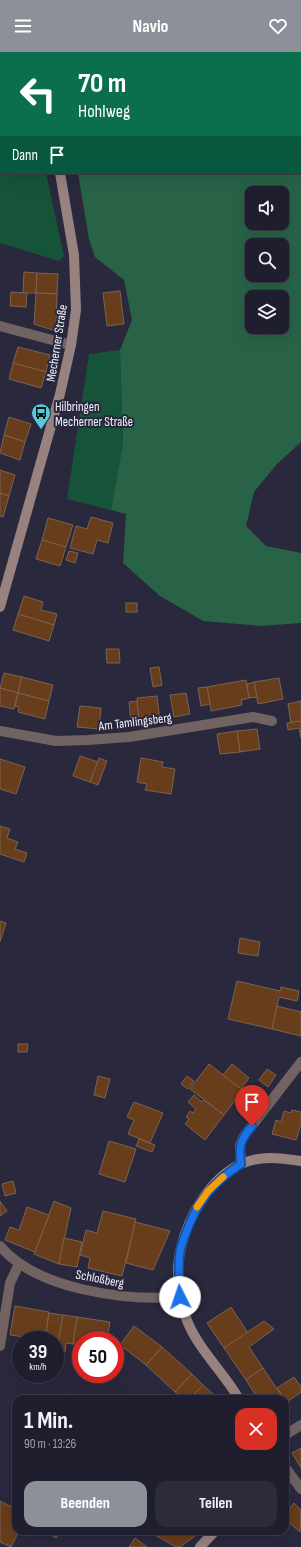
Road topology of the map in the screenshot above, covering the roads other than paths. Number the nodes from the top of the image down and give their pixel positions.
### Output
1 (60, 174) edge
2 (0, 326) edge
3 (71, 346) junction
4 (0, 607) edge
5 (272, 722) dead end
6 (0, 731) edge
7 (301, 1062) edge
8 (301, 1161) edge
9 (241, 1164) junction
10 (0, 1246) edge
11 (19, 1264) junction
12 (180, 1297) junction
13 (0, 1346) edge
14 (235, 1395) edge
15 (301, 1425) edge
16 (289, 1432) edge
17 (289, 1472) edge
18 (301, 1489) edge
19 (210, 1535) edge
20 (200, 1547) edge

1 - 3 main road, Mecherner Straße
2 - 3 street
3 - 4 main road, Mecherner Straße
5 - 6 street, Am Tamlingsberg
7 - 9 street
8 - 9 main road
9 - 12 main road
10 - 11 street, Schloßberg
11 - 12 street, Schloßberg
11 - 13 street
12 - 14 main road
15 - 16 street
17 - 18 street
19 - 20 main road

